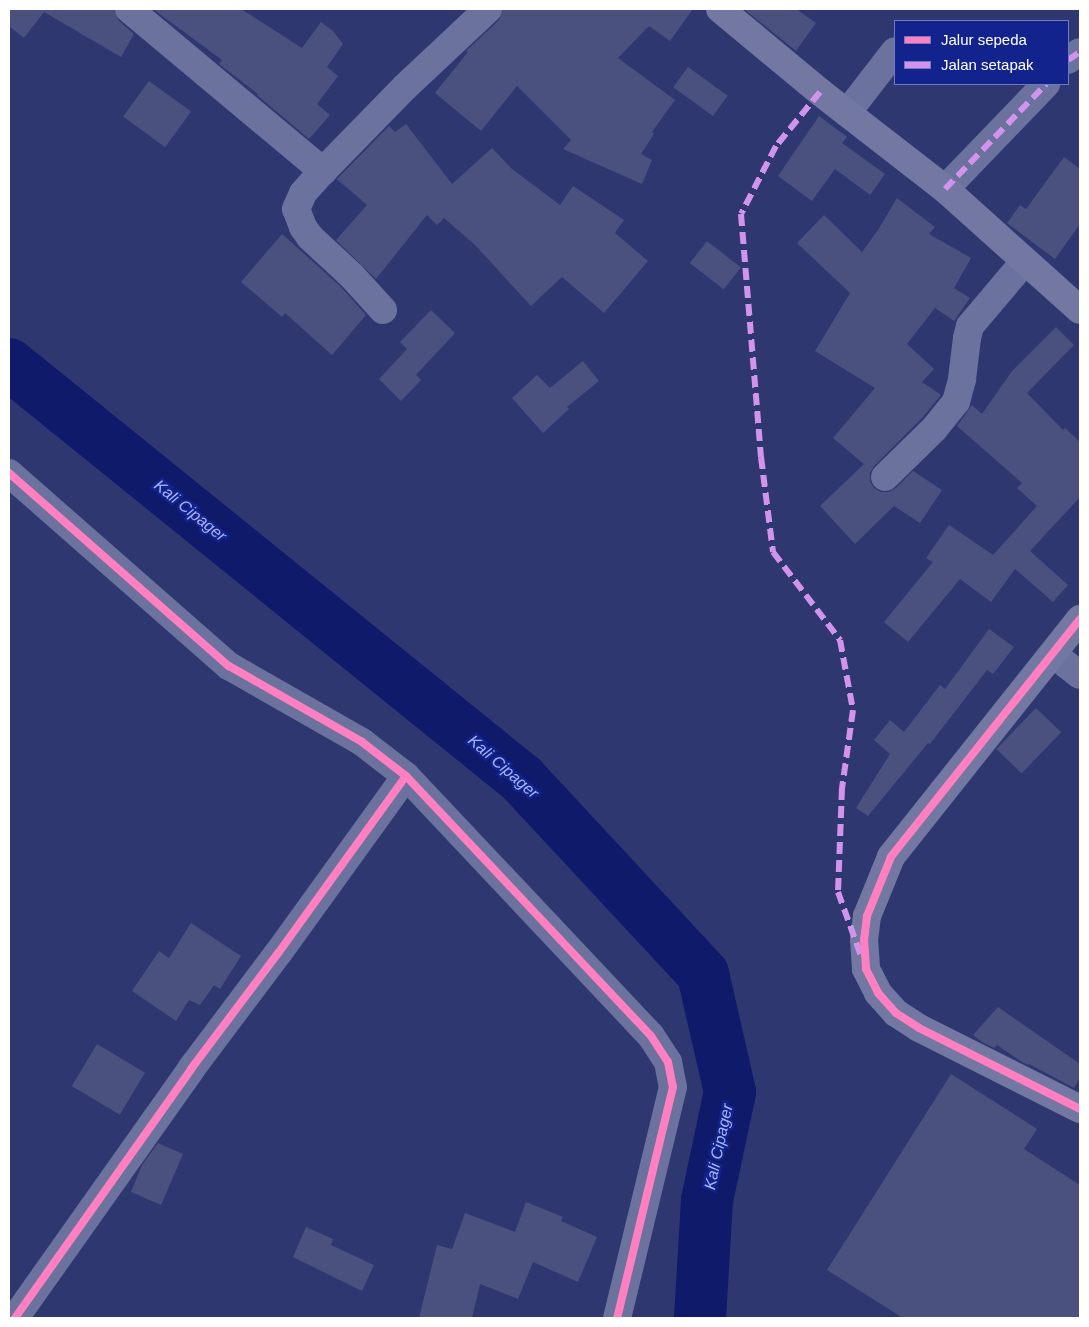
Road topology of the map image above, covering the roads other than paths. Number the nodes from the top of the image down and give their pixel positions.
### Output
1 (129, 9) edge
2 (488, 9) edge
3 (720, 9) edge
4 (894, 52) edge
5 (1080, 52) edge
6 (1069, 59) edge
7 (1045, 85) edge
8 (847, 113) junction
9 (323, 171) junction
10 (945, 189) junction
11 (1024, 262) junction
12 (384, 310) dead end
13 (1080, 310) edge
14 (9, 472) edge
15 (885, 477) dead end
16 (1080, 619) edge
17 (1053, 654) junction
18 (1080, 675) edge
19 (406, 776) junction
20 (1080, 1109) edge
21 (15, 1318) edge
22 (617, 1318) edge

1 - 9 street
2 - 9 street
3 - 8 street
4 - 8 street
5 - 6 street
7 - 10 street
8 - 10 street
9 - 12 street
10 - 11 street
11 - 13 street
11 - 15 street
14 - 19 street
16 - 17 street
17 - 18 street
17 - 20 street
19 - 21 street
19 - 22 street

